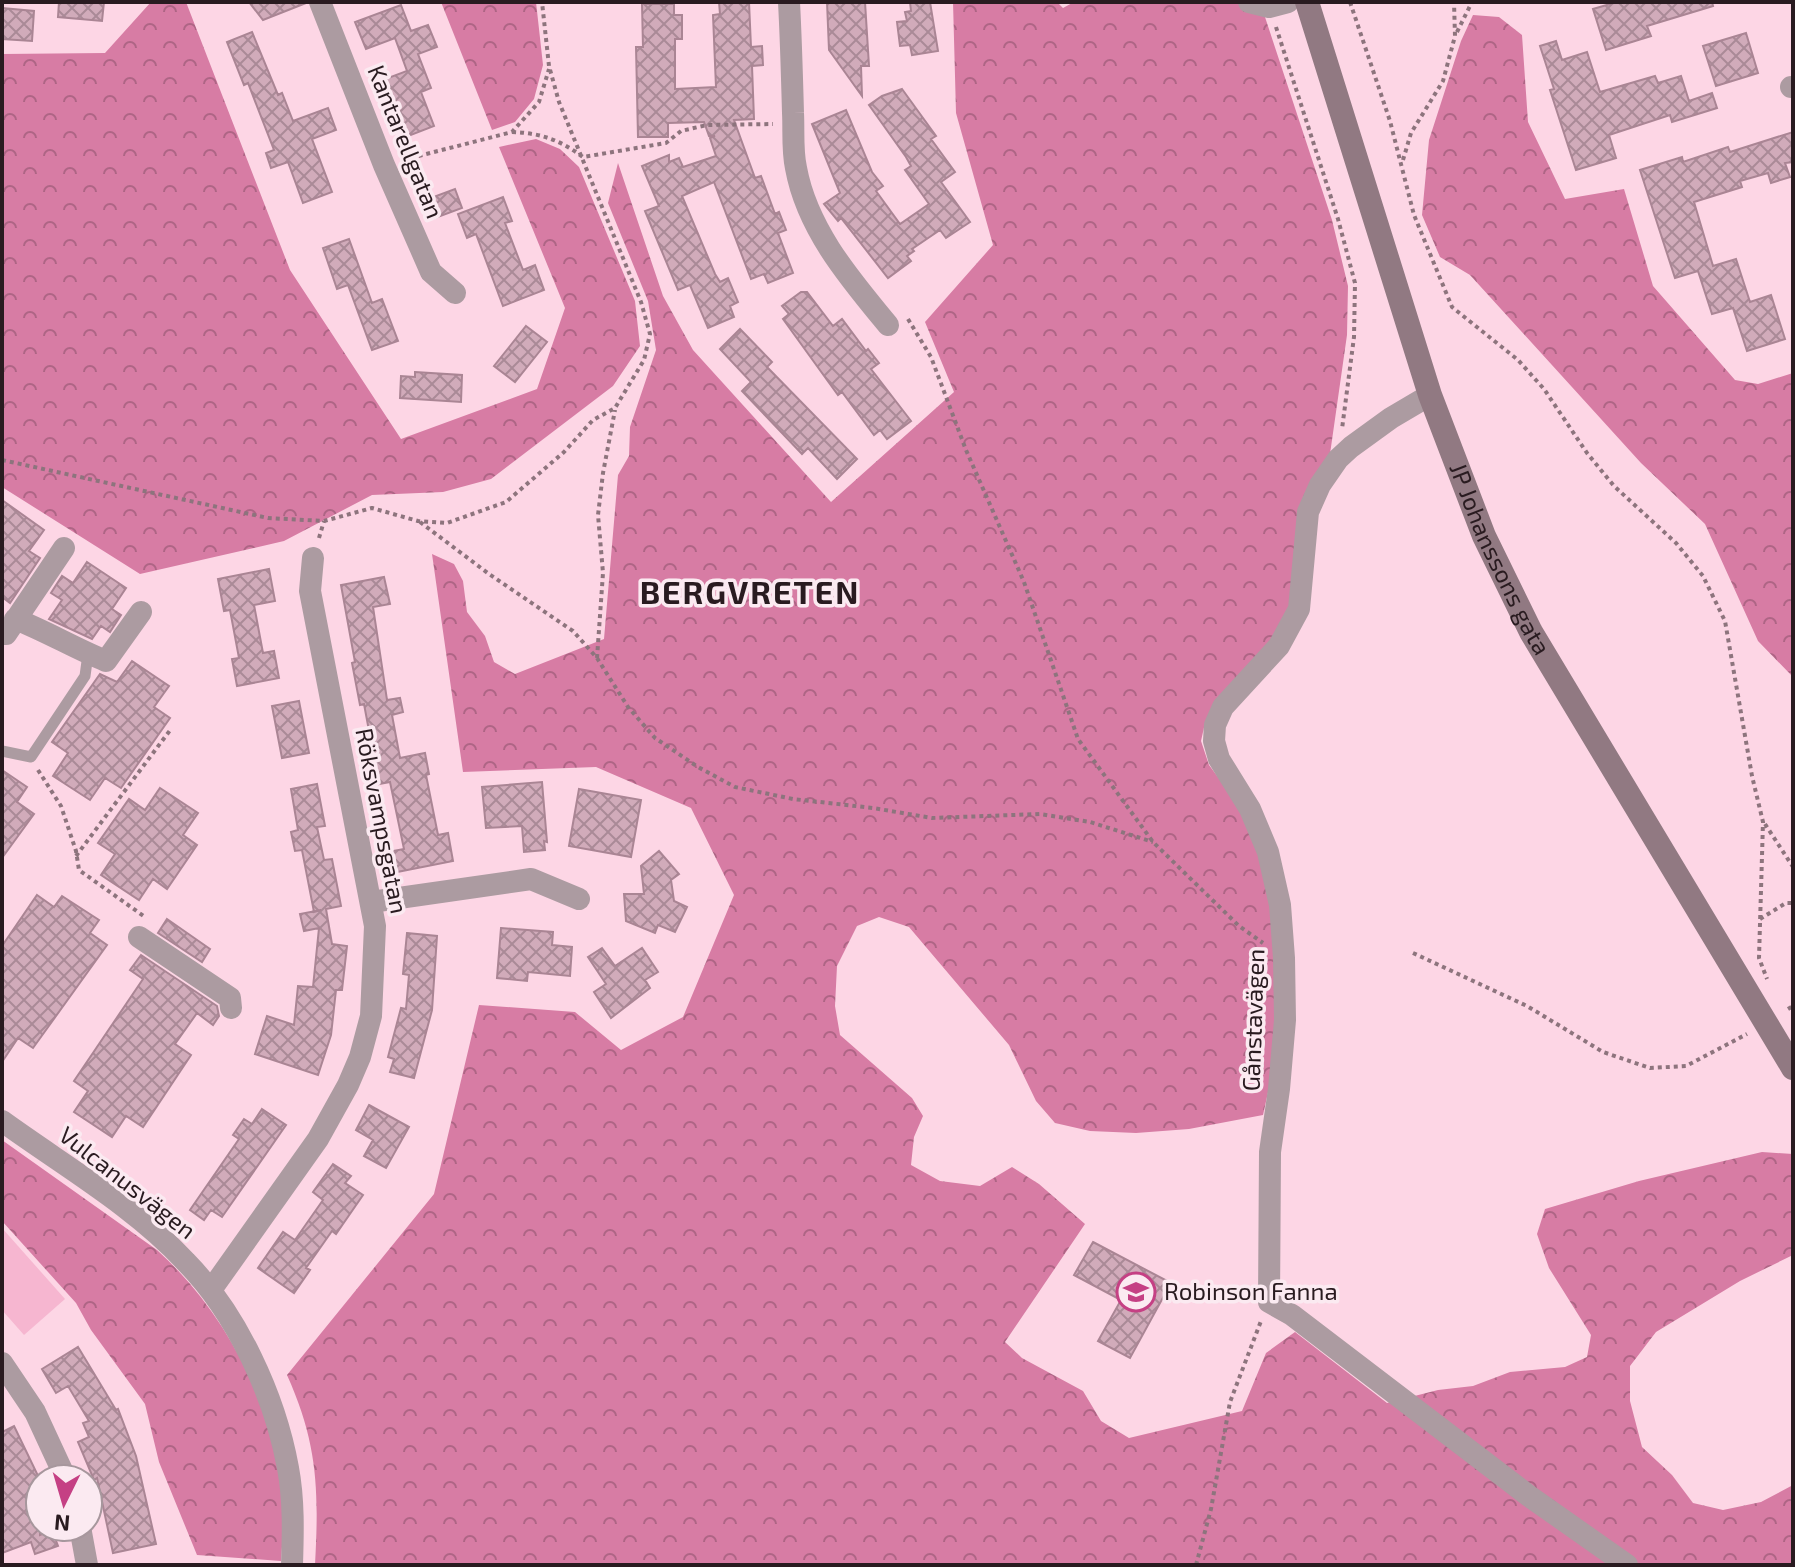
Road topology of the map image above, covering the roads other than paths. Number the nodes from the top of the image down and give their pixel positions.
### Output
1 (320, 2) edge
2 (789, 2) edge
3 (1307, 2) edge
4 (455, 293) dead end
5 (896, 320) road end
6 (1430, 395) junction
7 (64, 548) dead end
8 (313, 558) dead end
9 (141, 612) dead end
10 (8, 626) edge
11 (88, 654) junction
12 (2, 751) edge
13 (579, 899) dead end
14 (371, 902) junction
15 (146, 929) road end
16 (231, 1008) dead end
17 (1793, 1068) edge
18 (2, 1121) edge
19 (211, 1290) junction
20 (2, 1363) edge
21 (59, 1463) edge
22 (83, 1543) edge
23 (87, 1565) edge
24 (292, 1565) edge
25 (1627, 1565) edge

1 - 4 street, Kantarellgatan
2 - 5 street
3 - 6 street, JP Johanssons gata
6 - 17 street, JP Johanssons gata
6 - 25 street, Gånstavägen
7 - 10 street
8 - 14 street, Röksvampsgatan
9 - 11 street
10 - 11 street
11 - 12 lane
13 - 14 street
14 - 19 street, Röksvampsgatan
15 - 16 street
18 - 19 street, Vulcanusvägen
19 - 24 street, Vulcanusvägen
20 - 21 street
22 - 23 street

